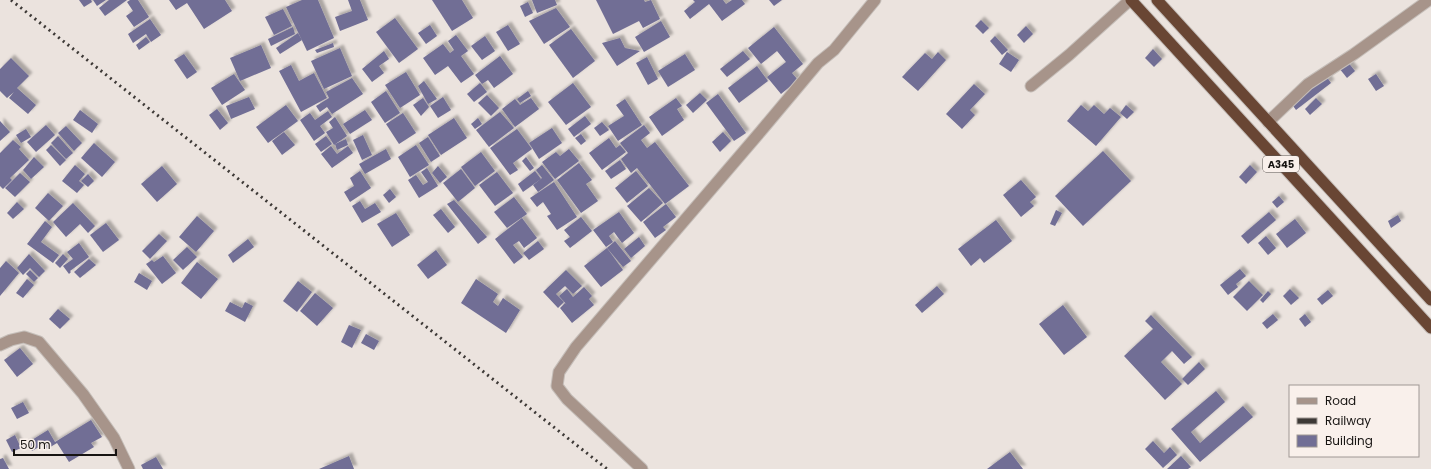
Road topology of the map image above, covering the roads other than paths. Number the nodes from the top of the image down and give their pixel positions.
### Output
1 (874, 0) edge
2 (1130, 0) edge
3 (1157, 0) edge
4 (1429, 0) edge
5 (1031, 86) dead end
6 (1268, 122) junction
7 (1431, 300) edge
8 (1431, 328) edge
9 (0, 345) edge
10 (129, 469) edge
11 (642, 469) edge

1 - 11 street
2 - 5 street
2 - 8 highway, A345
3 - 6 highway, A345
4 - 6 street
6 - 7 highway, A345
9 - 10 street

